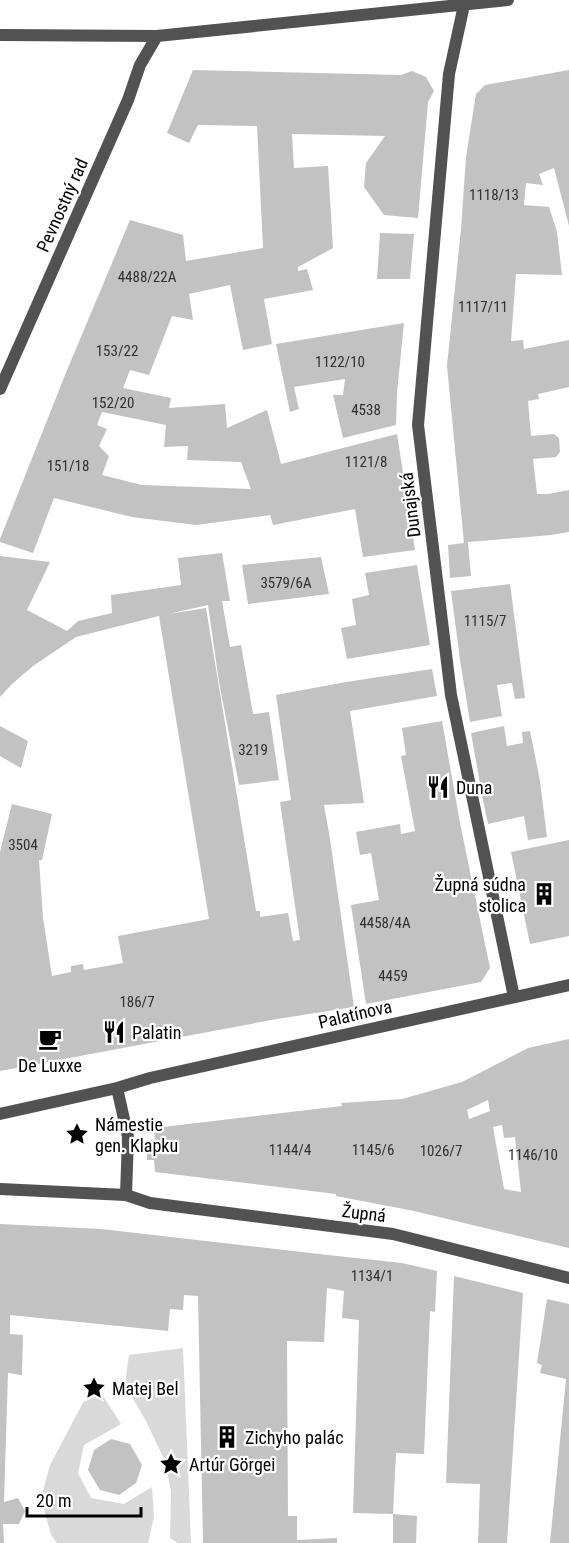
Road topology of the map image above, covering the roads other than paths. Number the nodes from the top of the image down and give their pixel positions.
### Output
1 (508, 0) edge
2 (464, 4) junction
3 (0, 35) edge
4 (157, 36) junction
5 (0, 389) edge
6 (569, 985) edge
7 (514, 996) junction
8 (117, 1088) junction
9 (0, 1114) edge
10 (0, 1189) edge
11 (126, 1195) junction
12 (569, 1278) edge

1 - 2 street
2 - 4 street
2 - 7 street, Dunajská
3 - 4 street
4 - 5 street, Pevnostný rad
6 - 7 street, Palatínova
7 - 8 street, Palatínova
8 - 9 street, Palatínova
8 - 11 street
10 - 11 street, Župná
11 - 12 street, Župná

